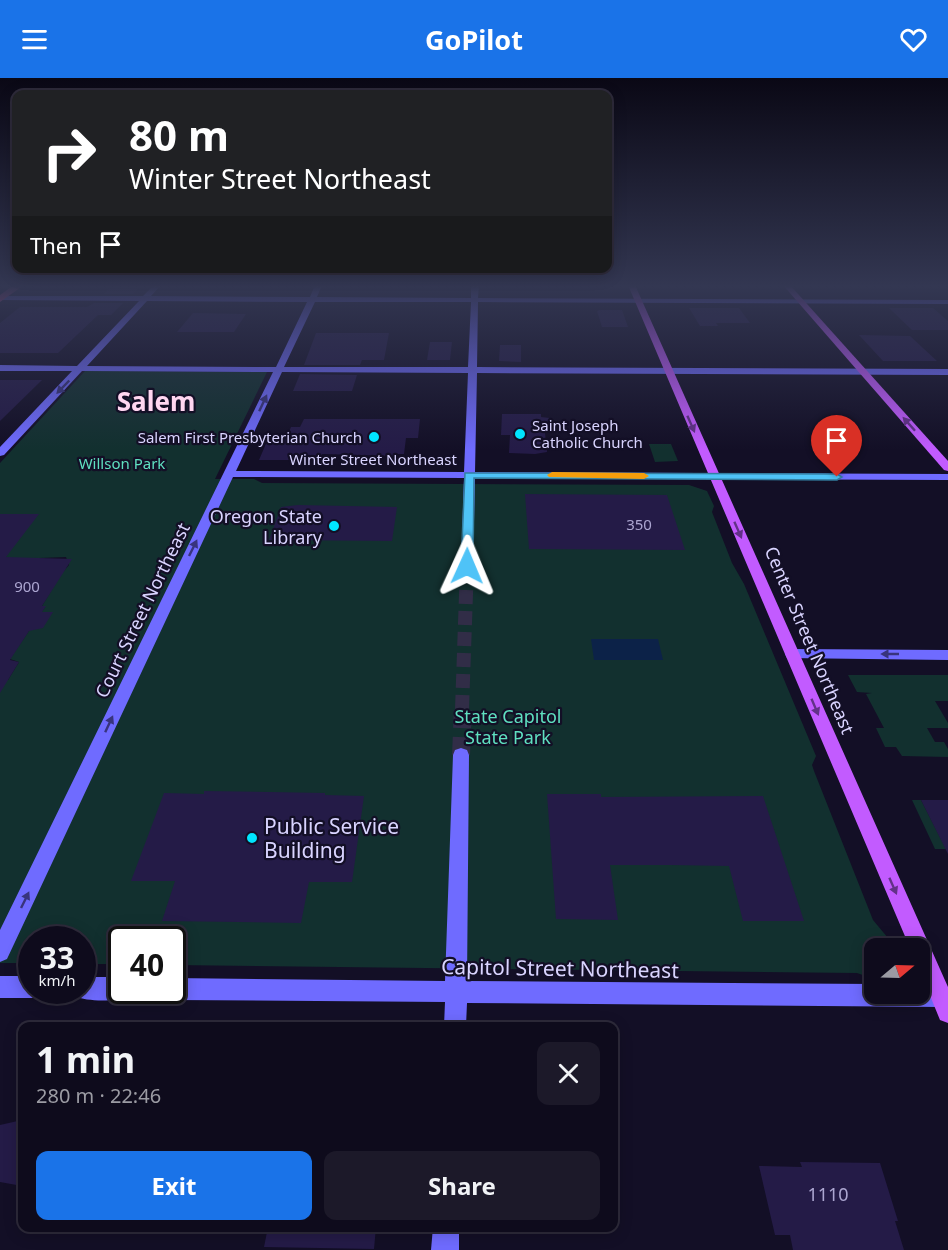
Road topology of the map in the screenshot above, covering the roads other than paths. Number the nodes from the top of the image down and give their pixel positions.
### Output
1 (107, 340) edge
2 (293, 340) edge
3 (474, 340) edge
4 (655, 340) edge
5 (834, 340) edge
6 (0, 368) edge
7 (80, 369) junction
8 (279, 370) junction
9 (474, 370) junction
10 (669, 371) junction
11 (863, 372) junction
12 (948, 372) edge
13 (0, 453) edge
14 (948, 468) edge
15 (229, 474) junction
16 (469, 475) junction
17 (714, 476) junction
18 (948, 477) edge
19 (467, 566) tunnel mouth
20 (792, 654) junction
21 (948, 655) edge
22 (461, 755) tunnel mouth
23 (0, 952) edge
24 (0, 987) edge
25 (18, 987) edge
26 (186, 989) edge
27 (456, 991) junction
28 (946, 1001) edge
29 (455, 1022) edge
30 (446, 1232) edge
31 (445, 1250) edge

1 - 7 street
2 - 8 street, Court Street Northeast
3 - 9 street
4 - 10 main road, Center Street Northeast
5 - 11 main road
6 - 7 street
7 - 8 street
7 -> 13 street
8 - 9 street
15 -> 8 street, Court Street Northeast
9 - 10 street
9 - 16 street
10 - 11 street
10 -> 17 main road, Center Street Northeast
11 - 12 street
14 -> 11 main road
15 - 16 street, Winter Street Northeast
23 -> 15 street, Court Street Northeast
16 - 17 street, Winter Street Northeast
16 - 19 street
17 - 18 street, Winter Street Northeast
17 -> 20 main road, Center Street Northeast
21 -> 20 street
20 -> 28 main road, Center Street Northeast
22 - 27 street
24 - 25 street
26 - 27 street, Capitol Street Northeast
27 - 28 street, Capitol Street Northeast
27 - 29 street
30 - 31 street

